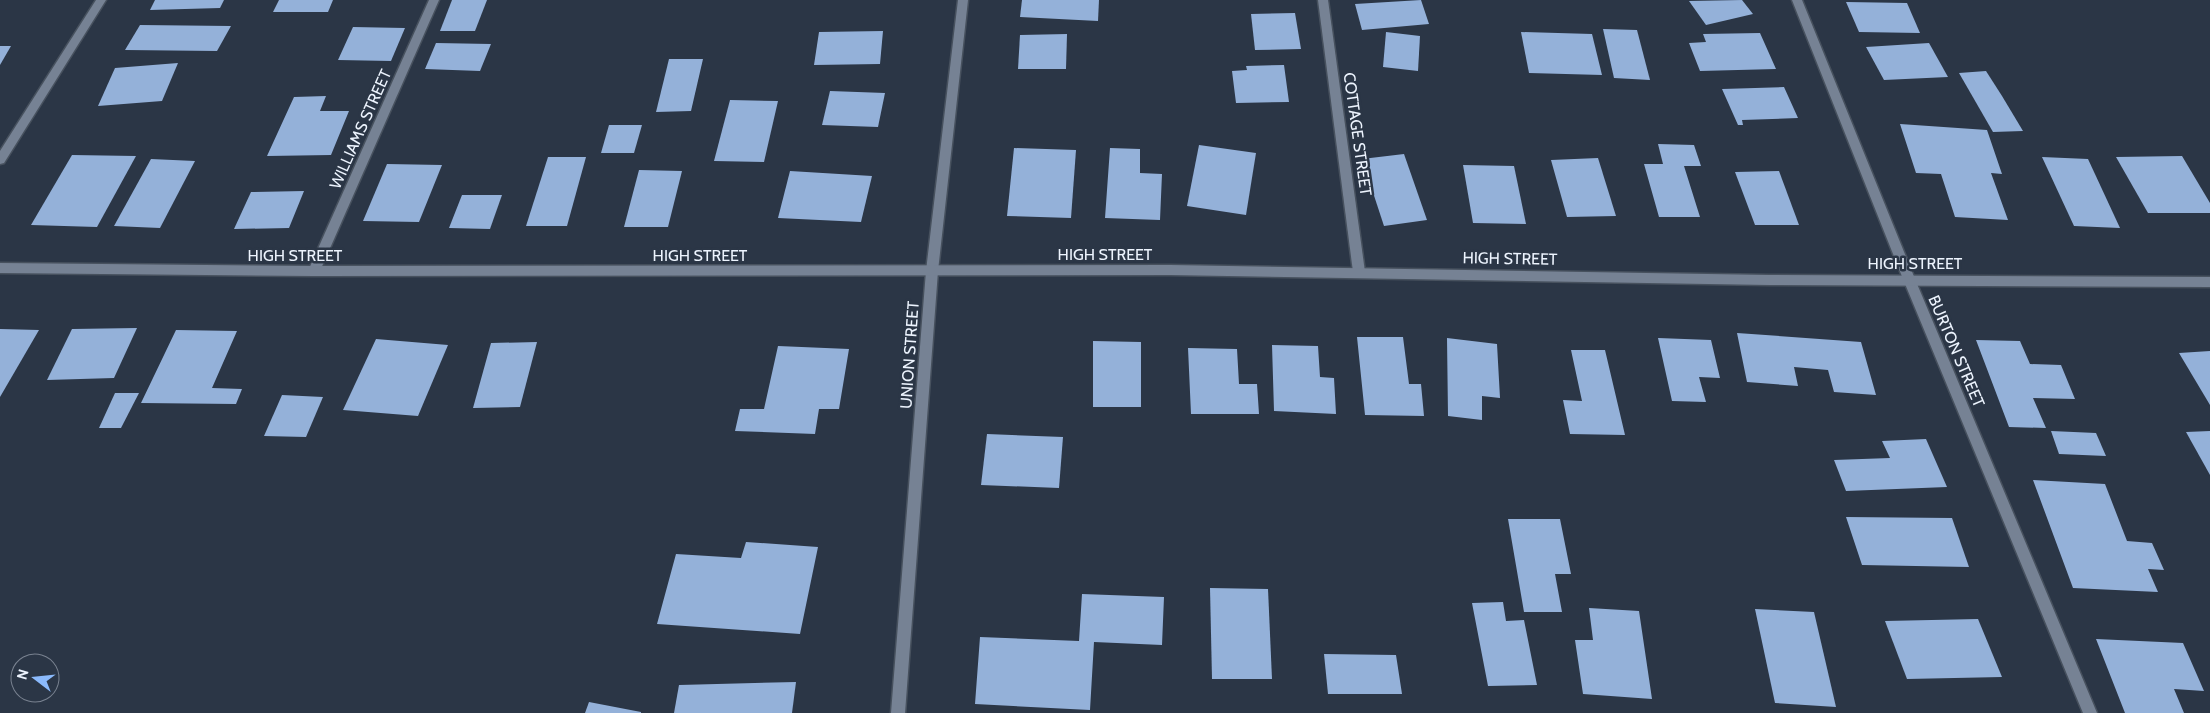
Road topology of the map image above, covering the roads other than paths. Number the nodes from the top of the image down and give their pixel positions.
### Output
1 (102, 0) edge
2 (434, 0) edge
3 (962, 0) edge
4 (1324, 0) edge
5 (1797, 0) edge
6 (0, 160) edge
7 (0, 268) edge
8 (314, 271) junction
9 (932, 271) junction
10 (1360, 272) junction
11 (1910, 279) junction
12 (2210, 282) edge
13 (898, 713) edge
14 (2090, 713) edge

1 - 6 street
2 - 8 street, WILLIAMS STREET
3 - 9 street, UNION STREET
4 - 10 street, COTTAGE STREET
5 - 11 street, BURTON STREET
7 - 8 street, HIGH STREET
8 - 9 street, HIGH STREET
9 - 10 street, HIGH STREET
9 - 13 street, UNION STREET
10 - 11 street, HIGH STREET
11 - 12 street, HIGH STREET
11 - 14 street, BURTON STREET

